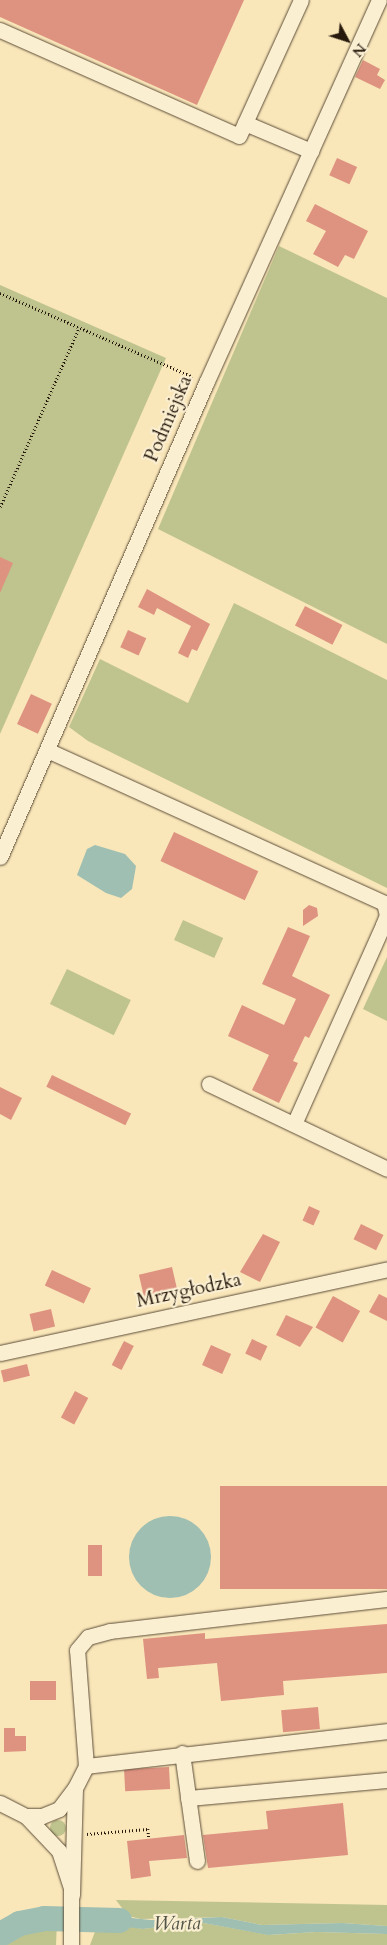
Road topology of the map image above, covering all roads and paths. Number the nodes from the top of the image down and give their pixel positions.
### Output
1 (300, 0) edge
2 (379, 0) edge
3 (0, 30) edge
4 (246, 123) junction
5 (311, 151) junction
6 (0, 293) edge
7 (79, 328) junction
8 (206, 383) junction
9 (0, 507) edge
10 (47, 750) junction
11 (0, 857) edge
12 (209, 1084) dead end
13 (294, 1124) junction
14 (387, 1169) edge
15 (387, 1269) edge
16 (0, 1353) edge
17 (387, 1599) edge
18 (387, 1731) edge
19 (182, 1752) junction
20 (86, 1766) junction
21 (387, 1780) edge
22 (75, 1788) junction
23 (188, 1798) junction
24 (0, 1803) edge
25 (26, 1816) junction
26 (83, 1835) dead end
27 (149, 1839) dead end
28 (197, 1861) dead end
29 (72, 1895) junction
30 (71, 1943) edge

1 - 4 street
2 - 5 street, Podmiejska
3 - 4 street
4 - 5 street
5 - 8 street, Podmiejska
6 - 7 path
7 - 8 path
7 - 9 path
8 - 10 street, Podmiejska
10 - 11 street, Podmiejska
10 - 13 street
12 - 13 street
13 - 14 street
15 - 16 street, Mrzygłodzka
17 - 20 street
18 - 19 street
19 - 20 street
19 - 23 street
20 - 22 street
21 - 23 street
22 - 25 street
22 - 29 street
23 - 28 street
24 - 25 street
25 - 29 street
26 - 27 path
29 - 30 street

